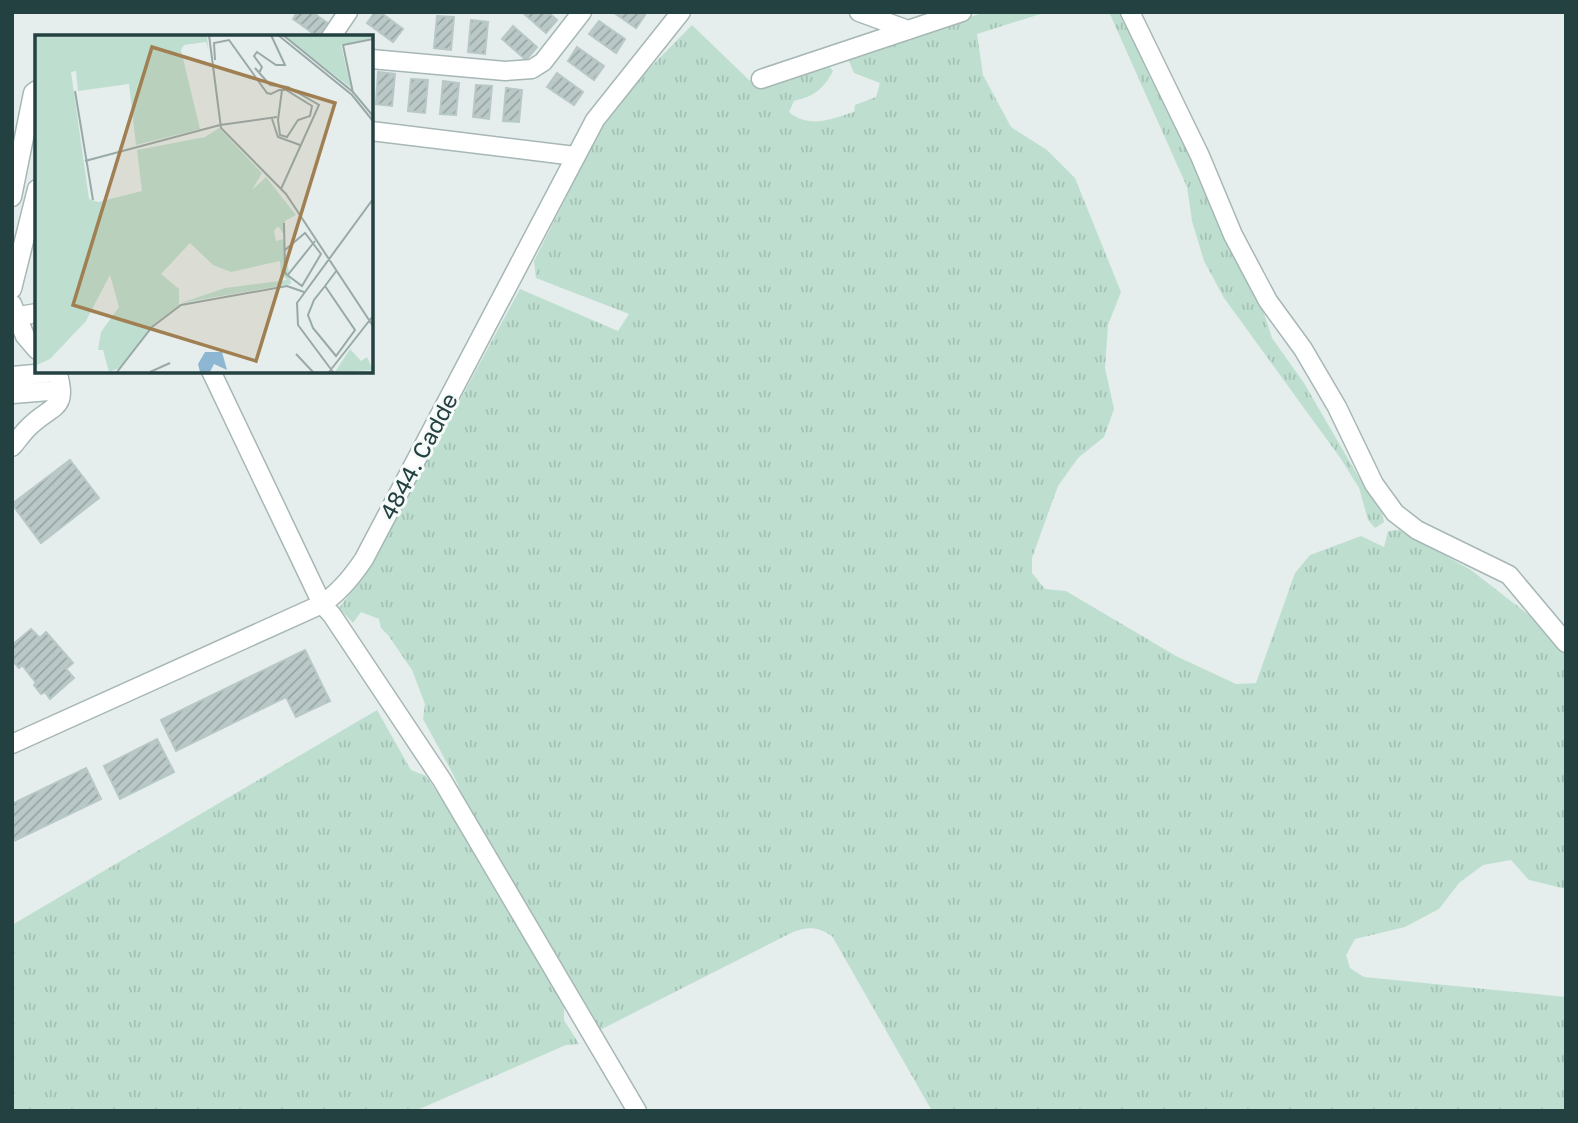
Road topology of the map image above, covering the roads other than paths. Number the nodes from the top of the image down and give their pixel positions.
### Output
1 (348, 12) edge
2 (582, 12) edge
3 (681, 12) edge
4 (859, 12) edge
5 (962, 12) edge
6 (1130, 12) edge
7 (908, 30) junction
8 (332, 35) edge
9 (373, 59) edge
10 (761, 79) dead end
11 (35, 92) edge
12 (373, 131) edge
13 (575, 156) junction
14 (12, 197) edge
15 (35, 197) edge
16 (12, 289) edge
17 (14, 312) edge
18 (35, 313) edge
19 (35, 348) edge
20 (42, 373) edge
21 (57, 373) edge
22 (212, 373) edge
23 (12, 377) edge
24 (61, 390) junction
25 (13, 395) edge
26 (12, 447) edge
27 (321, 604) junction
28 (1566, 643) edge
29 (12, 744) edge
30 (637, 1111) edge

1 - 8 street
2 - 9 street
3 - 13 street, 4844. Cadde
4 - 7 street
5 - 7 street
6 - 28 street
7 - 10 street
11 - 14 street
12 - 13 street
13 - 27 street, 4844. Cadde
15 - 16 street
17 - 18 street
17 - 19 street
20 - 23 street
21 - 24 street
22 - 27 street
23 - 25 street
24 - 25 street
24 - 26 street
27 - 29 street, 4844. Cadde
27 - 30 street

